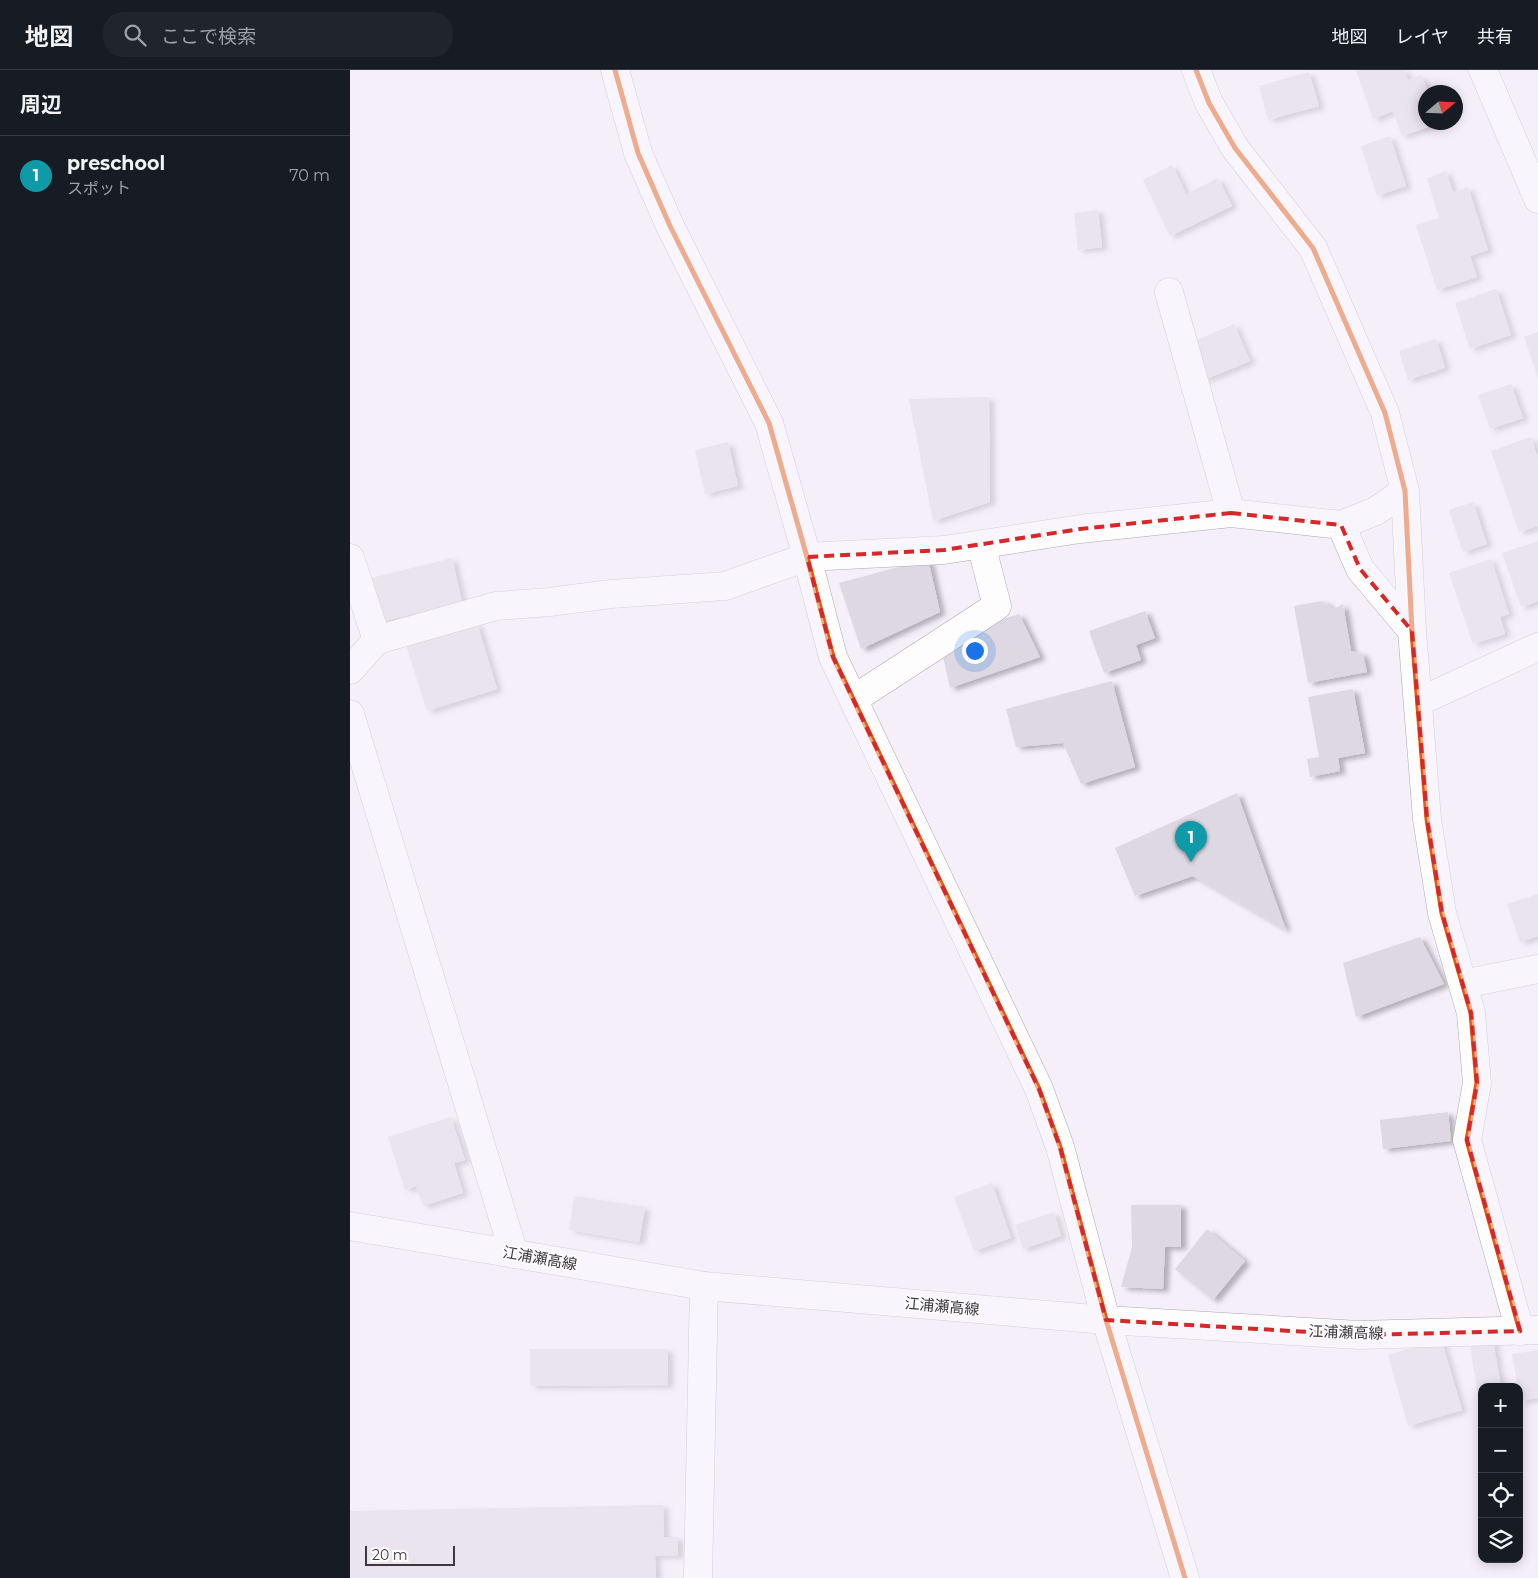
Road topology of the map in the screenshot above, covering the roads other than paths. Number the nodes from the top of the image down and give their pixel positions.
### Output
1 (615, 70) edge
2 (1196, 70) edge
3 (1483, 70) edge
4 (1538, 199) edge
5 (1169, 292) dead end
6 (1405, 491) junction
7 (1231, 513) junction
8 (1341, 524) junction
9 (981, 544) junction
10 (807, 557) junction
11 (350, 558) edge
12 (1412, 631) junction
13 (377, 640) junction
14 (1538, 647) edge
15 (350, 670) edge
16 (854, 699) junction
17 (1418, 702) junction
18 (350, 714) edge
19 (1538, 970) edge
20 (1463, 984) junction
21 (350, 1226) edge
22 (514, 1254) junction
23 (704, 1286) junction
24 (1106, 1320) junction
25 (1529, 1330) edge
26 (698, 1578) edge
27 (1185, 1578) edge

1 - 10 street
2 - 6 street
3 - 4 street
5 - 7 street
6 - 8 street
6 - 12 street
7 - 8 street
7 - 9 street
8 - 12 street
9 - 10 street
9 - 16 street
10 - 13 street
10 - 16 street
11 - 13 street
12 - 17 street
13 - 15 street
14 - 17 street
16 - 24 street
17 - 20 street
18 - 22 street
19 - 20 street
20 - 25 street
21 - 22 street, 江浦瀬高線
22 - 23 street, 江浦瀬高線
23 - 24 street, 江浦瀬高線
23 - 26 street
24 - 25 street, 江浦瀬高線
24 - 27 street

